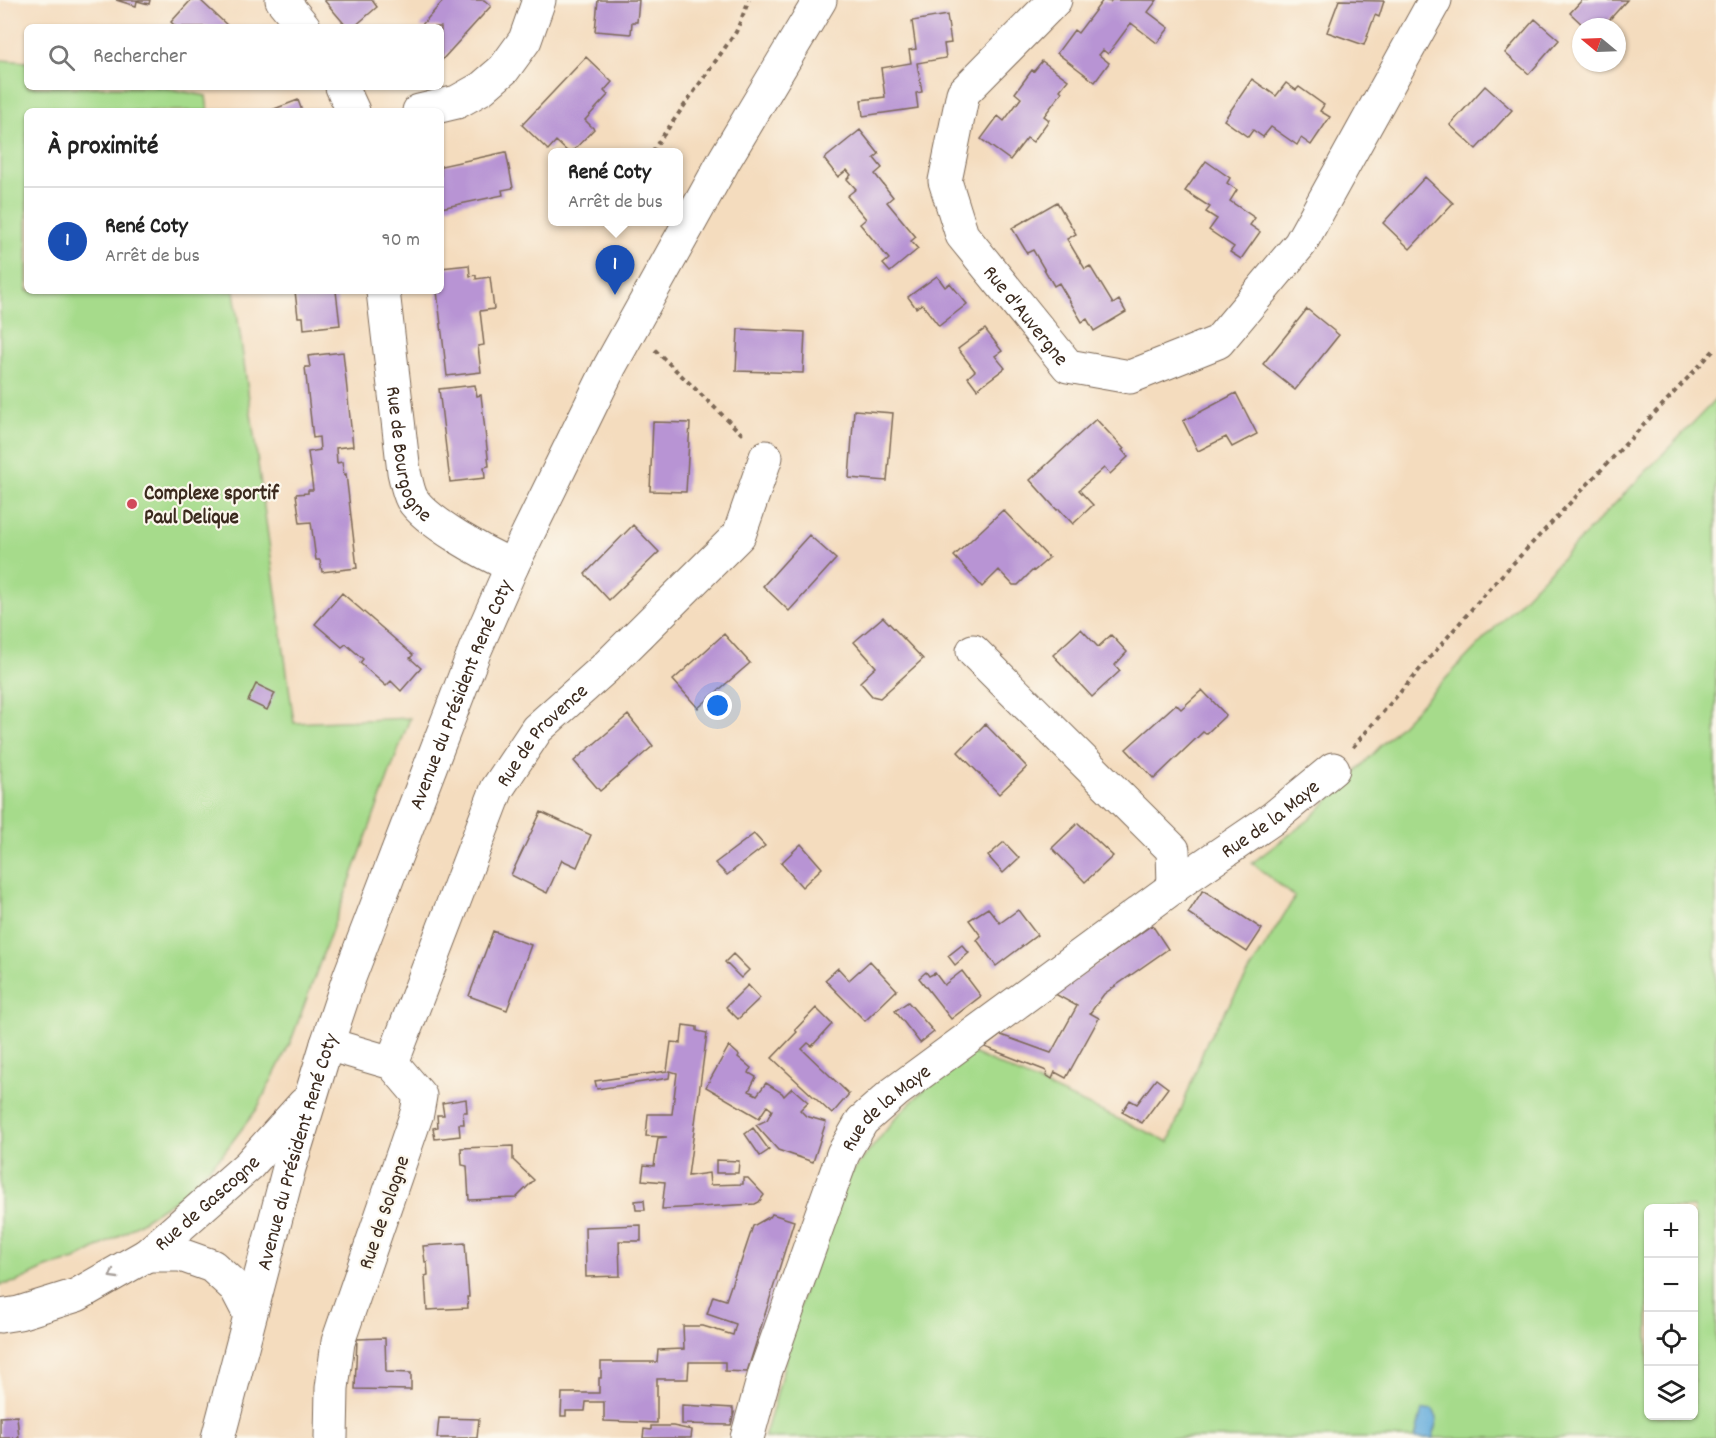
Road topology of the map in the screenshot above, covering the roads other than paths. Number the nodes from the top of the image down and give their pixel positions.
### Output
1 (282, 0) edge
2 (539, 0) edge
3 (820, 0) edge
4 (1055, 0) edge
5 (1435, 0) edge
6 (302, 24) edge
7 (343, 90) edge
8 (352, 108) edge
9 (432, 108) edge
10 (383, 294) edge
11 (766, 457) road end
12 (512, 566) junction
13 (973, 651) dead end
14 (1333, 769) road end
15 (1174, 886) junction
16 (327, 1044) junction
17 (392, 1063) junction
18 (311, 1096) junction
19 (147, 1255) junction
20 (250, 1315) junction
21 (0, 1316) edge
22 (218, 1438) edge
23 (331, 1438) edge
24 (747, 1438) edge

1 - 6 street
2 - 9 street
3 - 12 street, Avenue du Président René Coty
4 - 5 street, Rue d'Auvergne
7 - 8 street
10 - 12 street, Rue de Bourgogne
11 - 17 street, Rue de Provence
12 - 16 street, Avenue du Président René Coty
13 - 15 street
14 - 15 street, Rue de la Maye
15 - 24 street, Rue de la Maye
16 - 17 street
16 - 18 street, Avenue du Président René Coty
17 - 23 street, Rue de Sologne
18 - 19 street, Rue de Gascogne
18 - 20 street, Avenue du Président René Coty
19 - 20 street, Rue de Gascogne
19 -> 21 street, Rue de Gascogne
20 - 22 street, Avenue du Président René Coty

